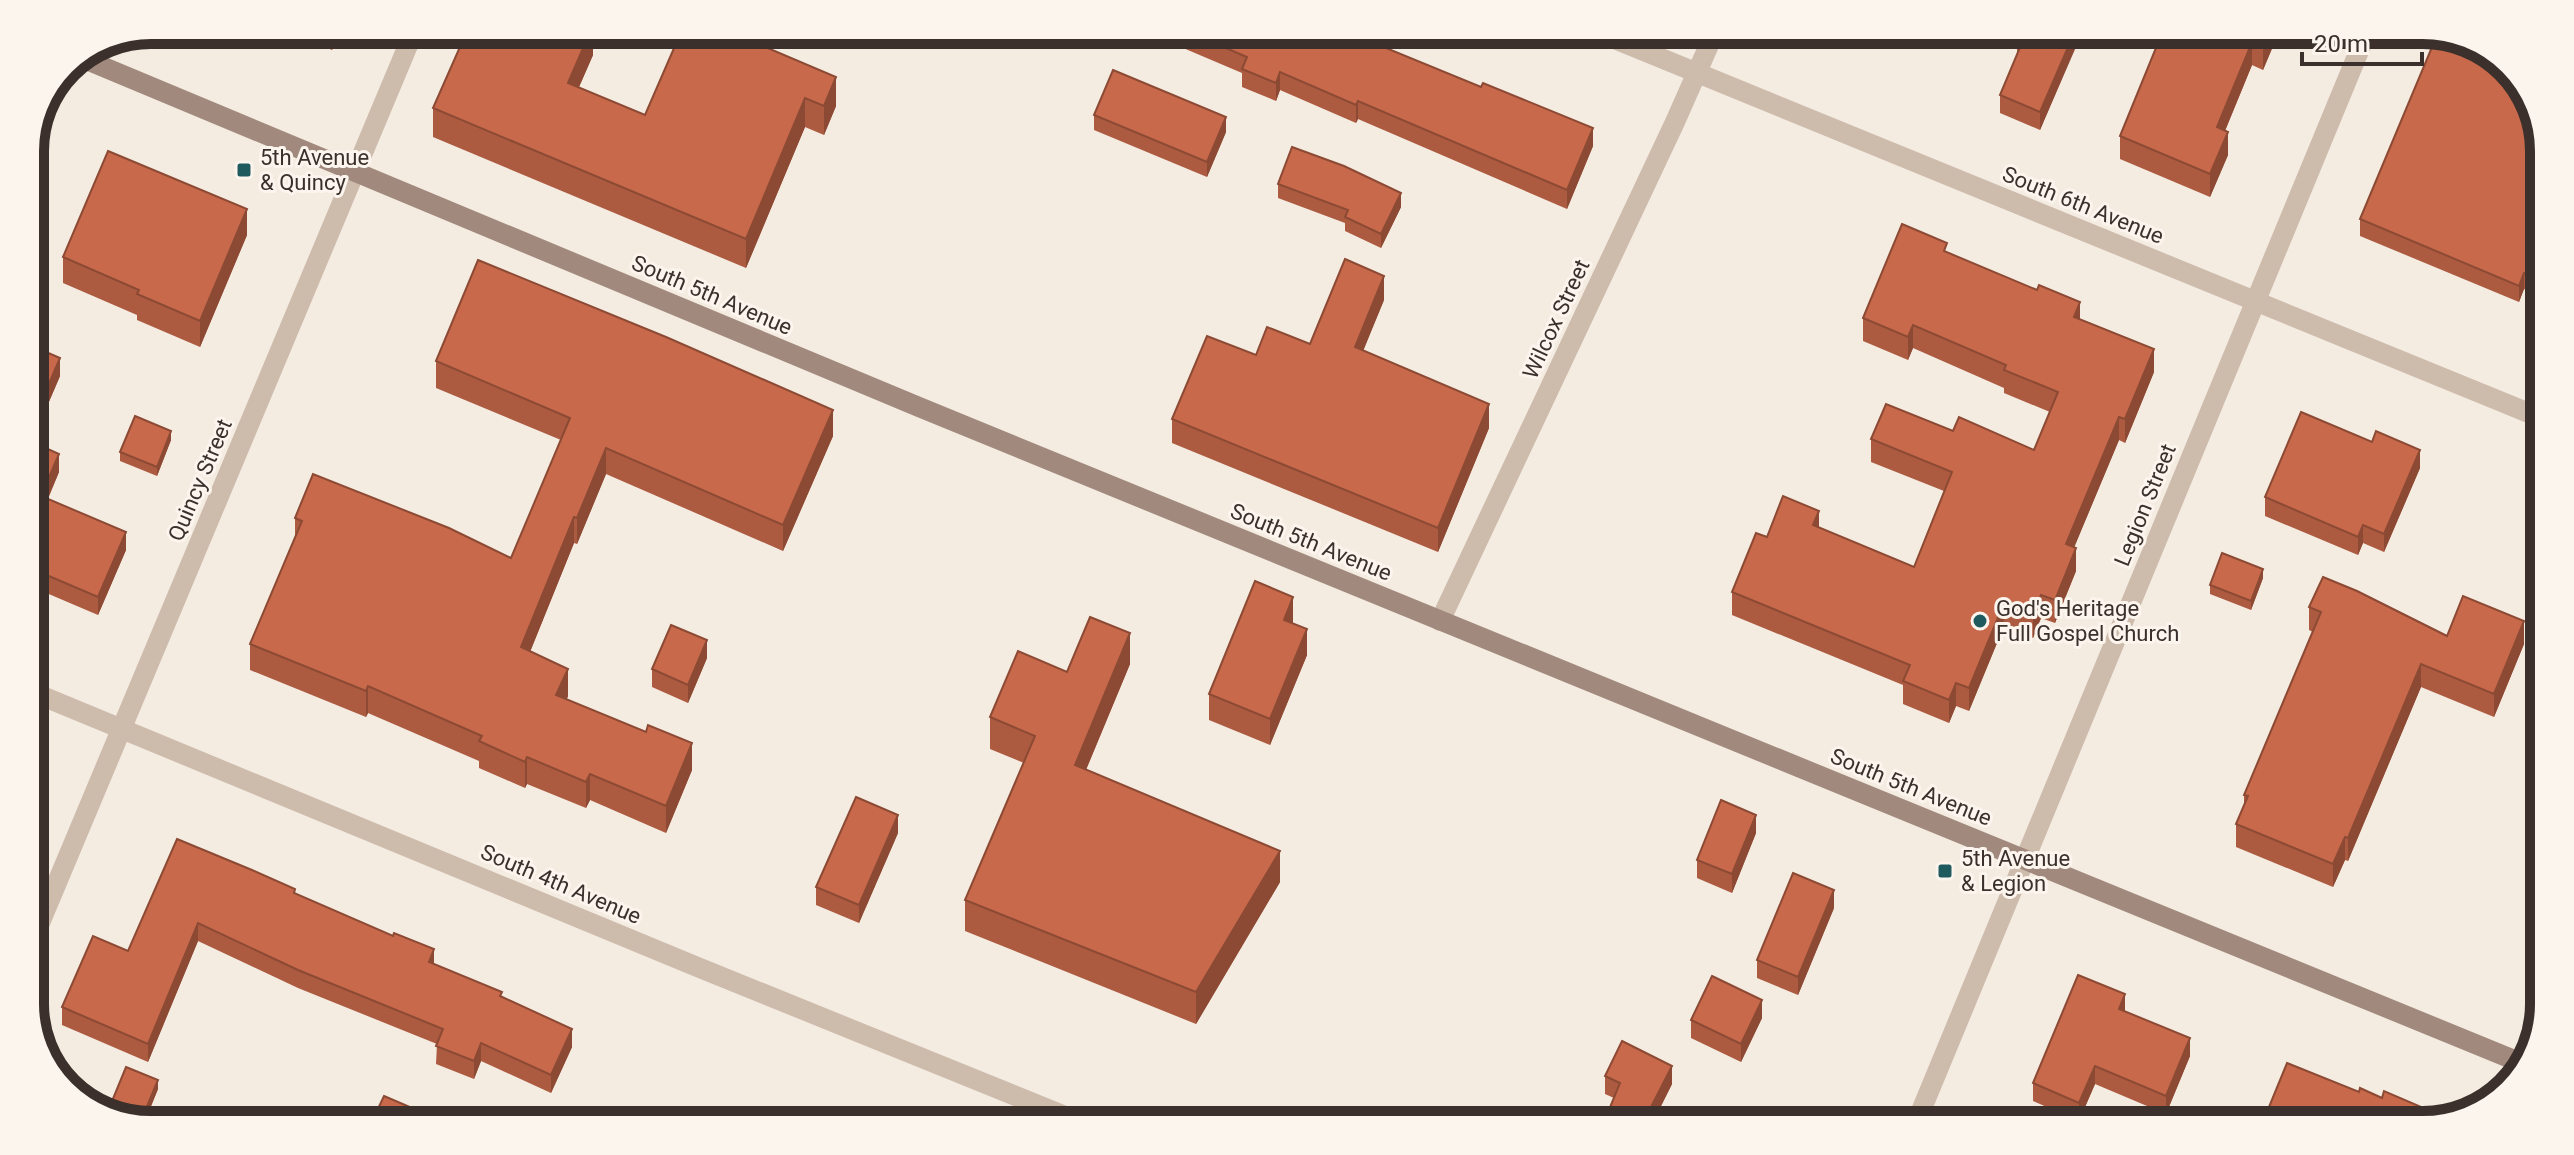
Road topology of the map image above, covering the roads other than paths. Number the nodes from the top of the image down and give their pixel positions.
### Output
1 (409, 44) edge
2 (1626, 44) edge
3 (1710, 44) edge
4 (2362, 44) edge
5 (91, 62) edge
6 (1697, 73) junction
7 (355, 172) junction
8 (2256, 301) junction
9 (2530, 413) edge
10 (1440, 621) junction
11 (44, 697) edge
12 (122, 728) junction
13 (2024, 859) junction
14 (44, 914) edge
15 (2514, 1060) edge
16 (1053, 1111) edge
17 (1921, 1111) edge

1 - 7 street, Quincy Street
2 - 6 street, South 6th Avenue
3 - 6 street, Wilcox Street
4 - 8 street, Legion Street
5 - 7 street, South 5th Avenue
6 - 8 street, South 6th Avenue
6 - 10 street, Wilcox Street
7 - 10 street, South 5th Avenue
7 - 12 street, Quincy Street
8 - 9 street, South 6th Avenue
8 - 13 street, Legion Street
10 - 13 street, South 5th Avenue
11 - 12 street, South 4th Avenue
12 - 14 street, Quincy Street
12 - 16 street, South 4th Avenue
13 - 15 street, South 5th Avenue
13 - 17 street, Legion Street

